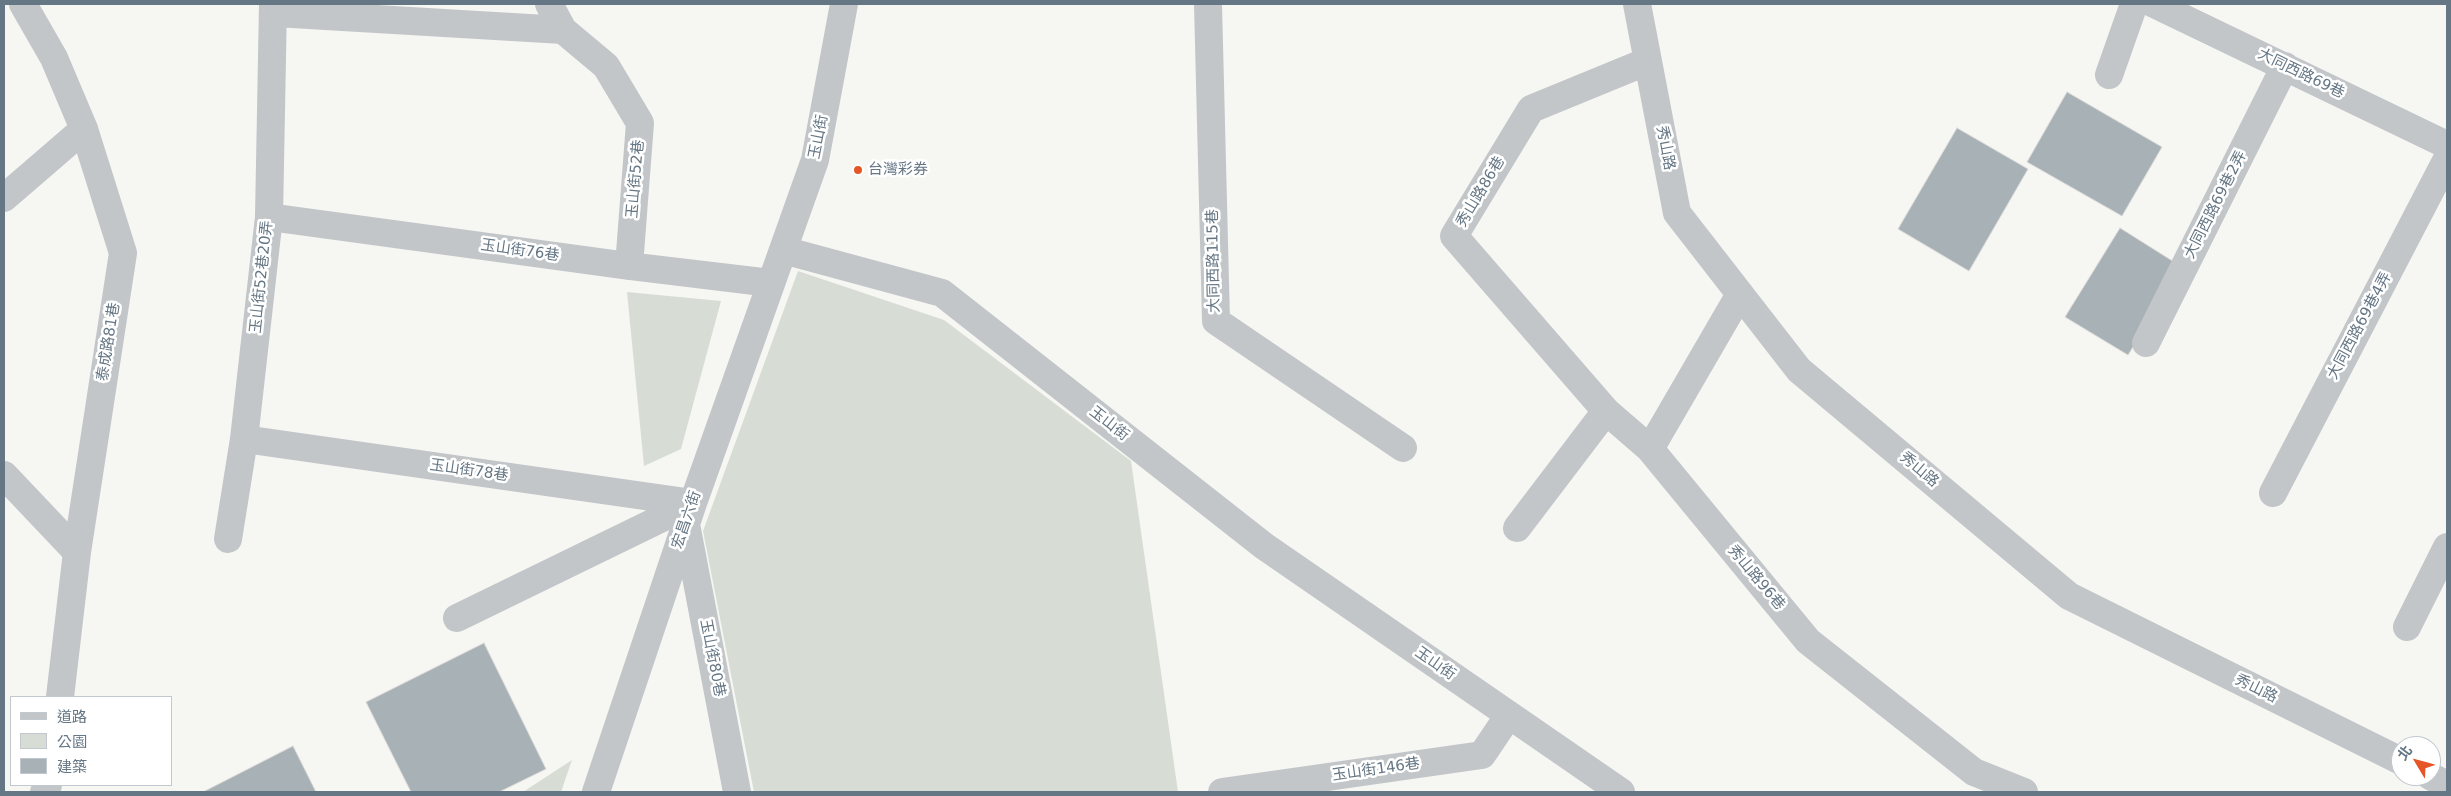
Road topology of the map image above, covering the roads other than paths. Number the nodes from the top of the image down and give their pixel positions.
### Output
1 (23, 4) edge
2 (549, 4) edge
3 (844, 4) edge
4 (1208, 4) edge
5 (1637, 4) edge
6 (2134, 4) edge
7 (2154, 4) edge
8 (274, 8) edge
9 (563, 30) junction
10 (1648, 61) junction
11 (2286, 66) junction
12 (2109, 75) dead end
13 (84, 129) junction
14 (2447, 145) edge
15 (2447, 159) edge
16 (4, 198) edge
17 (269, 217) junction
18 (783, 250) junction
19 (629, 266) junction
20 (771, 283) junction
21 (1740, 294) junction
22 (2146, 343) dead end
23 (1606, 412) junction
24 (244, 439) junction
25 (1403, 448) dead end
26 (1650, 449) junction
27 (4, 475) edge
28 (2273, 493) dead end
29 (690, 513) junction
30 (1517, 528) dead end
31 (228, 540) dead end
32 (2447, 547) edge
33 (77, 552) junction
34 (458, 618) dead end
35 (2407, 627) dead end
36 (60, 696) edge
37 (1509, 715) junction
38 (2391, 757) edge
39 (596, 792) edge
40 (737, 792) edge
41 (1222, 792) edge
42 (1621, 792) edge
43 (2024, 792) edge

1 - 13 street, 泰成路81巷
2 - 9 street, 玉山街52巷
3 - 18 street, 玉山街
4 - 25 street, 大同西路115巷
5 - 10 street, 秀山路
6 - 12 street
7 - 11 street, 大同西路69巷
8 - 9 street, 玉山街52巷20弄
8 - 17 street, 玉山街52巷20弄
9 - 19 street, 玉山街52巷
10 - 21 street, 秀山路
10 - 23 street, 秀山路86巷
11 - 14 street, 大同西路69巷
11 - 22 street, 大同西路69巷2弄
13 - 16 street
13 - 33 street, 泰成路81巷
15 - 28 street, 大同西路69巷4弄
17 - 19 street, 玉山街76巷
17 - 24 street, 玉山街52巷20弄
18 - 20 street, 宏昌六街
18 - 37 street, 玉山街
19 - 20 street, 玉山街76巷
20 - 29 street, 宏昌六街
21 - 26 street
21 - 38 street, 秀山路
23 - 26 street, 秀山路96巷
23 - 30 street
24 - 29 street, 玉山街78巷
24 - 31 street, 玉山街52巷20弄
26 - 43 street, 秀山路96巷
27 - 33 street
29 - 34 street
29 - 39 street, 宏昌六街
29 - 40 street, 玉山街80巷
32 - 35 street
33 - 36 street, 泰成路81巷
37 - 41 street, 玉山街146巷
37 - 42 street, 玉山街

